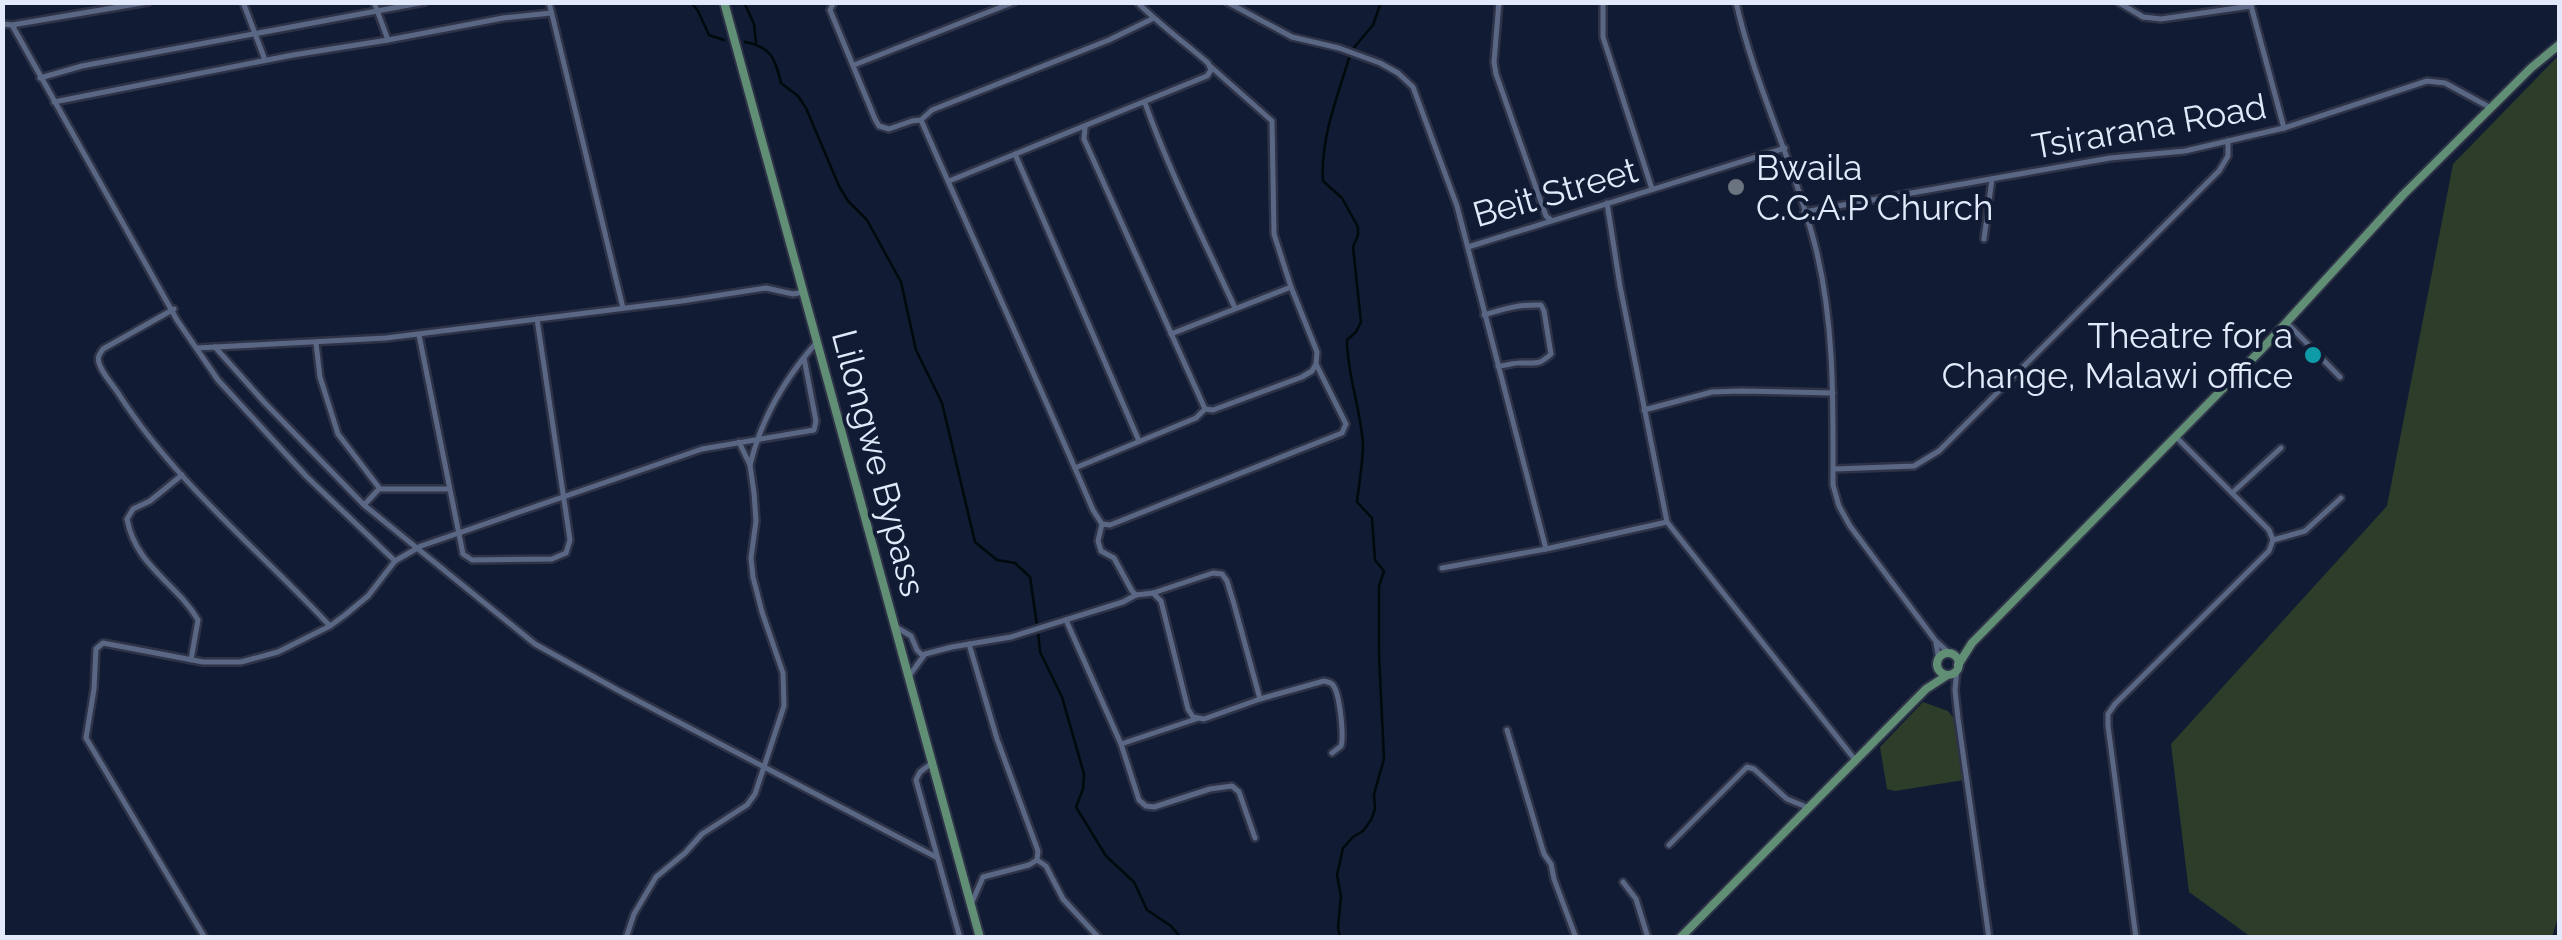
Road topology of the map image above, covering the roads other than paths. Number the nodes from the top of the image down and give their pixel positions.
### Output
1 (148, 2) edge
2 (242, 2) edge
3 (374, 2) edge
4 (425, 2) edge
5 (549, 2) edge
6 (724, 2) edge
7 (834, 2) edge
8 (1014, 2) edge
9 (1137, 2) edge
10 (1229, 2) edge
11 (1499, 2) edge
12 (1603, 2) edge
13 (1736, 2) edge
14 (2118, 2) edge
15 (2250, 4) edge
16 (377, 11) junction
17 (552, 12) junction
18 (1152, 19) junction
19 (2, 24) edge
20 (12, 25) junction
21 (254, 34) junction
22 (388, 40) junction
23 (2560, 44) edge
24 (266, 60) junction
25 (854, 66) junction
26 (1210, 66) junction
27 (40, 78) junction
28 (54, 102) junction
29 (1145, 103) junction
30 (2491, 108) junction
31 (921, 120) junction
32 (1086, 126) junction
33 (2284, 128) junction
34 (2228, 141) junction
35 (1785, 148) junction
36 (1015, 154) junction
37 (1992, 179) junction
38 (949, 181) junction
39 (1652, 189) junction
40 (1607, 203) junction
41 (1804, 212) junction
42 (1554, 220) junction
43 (1984, 239) dead end
44 (1467, 248) junction
45 (1290, 287) junction
46 (804, 292) junction
47 (623, 308) junction
48 (1235, 308) junction
49 (174, 310) junction
50 (1484, 315) junction
51 (537, 319) junction
52 (2287, 323) junction
53 (418, 334) junction
54 (1171, 334) junction
55 (817, 342) junction
56 (316, 343) junction
57 (215, 346) junction
58 (197, 348) junction
59 (804, 358) junction
60 (1316, 364) junction
61 (1498, 366) junction
62 (2340, 377) dead end
63 (1834, 393) junction
64 (1205, 409) junction
65 (1644, 410) junction
66 (2176, 437) junction
67 (757, 440) junction
68 (1139, 441) junction
69 (739, 442) junction
70 (2281, 448) dead end
71 (750, 465) junction
72 (1075, 468) junction
73 (1833, 469) junction
74 (182, 475) junction
75 (380, 489) junction
76 (450, 489) junction
77 (2232, 493) junction
78 (563, 498) junction
79 (2341, 498) dead end
80 (364, 505) junction
81 (1667, 522) junction
82 (1102, 524) junction
83 (459, 533) junction
84 (2273, 540) junction
85 (416, 549) junction
86 (1546, 549) junction
87 (395, 562) junction
88 (1442, 568) dead end
89 (1154, 592) junction
90 (1136, 595) junction
91 (1066, 620) junction
92 (330, 626) junction
93 (895, 627) junction
94 (1935, 640) junction
95 (1972, 643) junction
96 (969, 644) junction
97 (1949, 653) junction
98 (923, 656) junction
99 (191, 660) junction
100 (1938, 663) junction
101 (1958, 667) junction
102 (1946, 676) junction
103 (908, 678) junction
104 (1926, 689) junction
105 (1956, 690) junction
106 (1260, 698) junction
107 (1196, 719) junction
108 (1508, 730) dead end
109 (1120, 744) junction
110 (1332, 753) dead end
111 (1856, 761) junction
112 (932, 763) junction
113 (764, 766) junction
114 (1808, 808) junction
115 (1254, 838) dead end
116 (1669, 844) dead end
117 (936, 857) junction
118 (1037, 860) junction
119 (964, 879) junction
120 (982, 880) junction
121 (1623, 882) dead end
122 (971, 905) junction
123 (205, 938) edge
124 (626, 938) edge
125 (960, 938) edge
126 (980, 938) edge
127 (1098, 938) edge
128 (1576, 938) edge
129 (1648, 938) edge
130 (1680, 938) edge
131 (1990, 938) edge
132 (2136, 938) edge

1 - 20 street
2 - 21 street
3 - 16 street
4 - 16 street
5 - 17 street
6 - 46 main road, Lilongwe Bypass
7 - 25 street
8 - 25 street
9 - 18 street
10 - 44 street, Beit Street
11 - 42 street
12 - 39 street
13 - 35 street
14 - 15 street
15 - 33 street
16 - 21 street
16 - 22 street
17 - 22 street
17 - 47 street
18 - 26 street
18 - 31 street
19 - 20 street
20 - 27 street
21 - 24 street
21 - 27 street
22 - 24 street
23 - 30 main road
24 - 28 street
25 - 31 street
26 - 29 street
26 - 45 street
27 - 28 street
28 - 49 street
29 - 32 street
29 - 48 street
30 - 33 street, Tsirarana Road
30 - 52 main road
31 - 38 street
32 - 36 street
32 - 54 street
33 - 34 street, Tsirarana Road
34 - 37 street, Tsirarana Road
34 - 73 street
35 - 39 street, Beit Street
35 - 41 street
36 - 38 street
36 - 68 street
37 - 41 street, Tsirarana Road
37 - 43 street
38 - 72 street
39 - 40 street, Beit Street
40 - 42 street, Beit Street
40 - 65 street
41 - 63 street
42 - 44 street, Beit Street
44 - 50 street
45 - 48 street
45 - 60 street
46 - 47 street
46 - 55 main road, Lilongwe Bypass
47 - 51 street
48 - 54 street
49 - 58 street
49 - 74 street
50 - 61 street
50 - 61 street
51 - 53 street
51 - 78 street
52 - 62 street
52 - 66 main road
53 - 56 street
53 - 76 street
54 - 64 street
55 - 59 street
55 - 93 main road, Lilongwe Bypass
56 - 57 street
56 - 75 street
57 - 58 street
57 - 80 street
58 - 87 street
59 - 67 street
59 - 67 street
60 - 64 street
60 - 82 street
61 - 86 street
63 - 65 street
63 - 73 street
64 - 68 street
65 - 81 street
66 - 77 street
66 - 95 main road
67 - 69 street
67 - 71 street
68 - 72 street
69 - 71 street
69 - 78 street
70 - 77 street
71 - 113 street
72 - 82 street
73 - 94 street
74 - 92 street
74 - 99 street
75 - 76 street
75 - 80 street
76 - 83 street
77 - 84 street
78 - 83 street
78 - 83 street
79 - 84 street
80 - 85 street
81 - 86 street
81 - 111 street
82 - 90 street
83 - 85 street
84 - 132 street
85 - 87 street
85 - 113 street
86 - 88 street
87 - 92 street
89 - 90 street
89 - 106 street
89 - 107 street
90 - 91 street
91 - 96 street
91 - 109 street
92 - 99 street
93 - 98 street
93 - 103 main road, Lilongwe Bypass
94 - 97 street
94 - 100 street
95 - 97 main road
95 - 101 main road
96 - 98 street
96 - 118 street
97 - 100 main road
97 - 101 main road
98 - 103 street
99 - 123 street
100 - 102 main road
100 - 104 main road
101 - 102 main road
101 - 105 street
102 - 104 main road
102 - 105 street
103 - 112 main road, Lilongwe Bypass
104 - 111 main road
105 - 131 street
106 - 107 street
106 - 110 street
107 - 109 street
108 - 128 street
109 - 115 street
111 - 114 main road
112 - 117 street
112 - 119 main road, Lilongwe Bypass
113 - 117 street
113 - 124 street
114 - 116 street
114 - 130 main road
117 - 125 street
118 - 120 street
118 - 127 street
119 - 120 street
119 - 122 main road, Lilongwe Bypass
120 - 122 street
121 - 129 street
122 - 126 main road, Lilongwe Bypass

